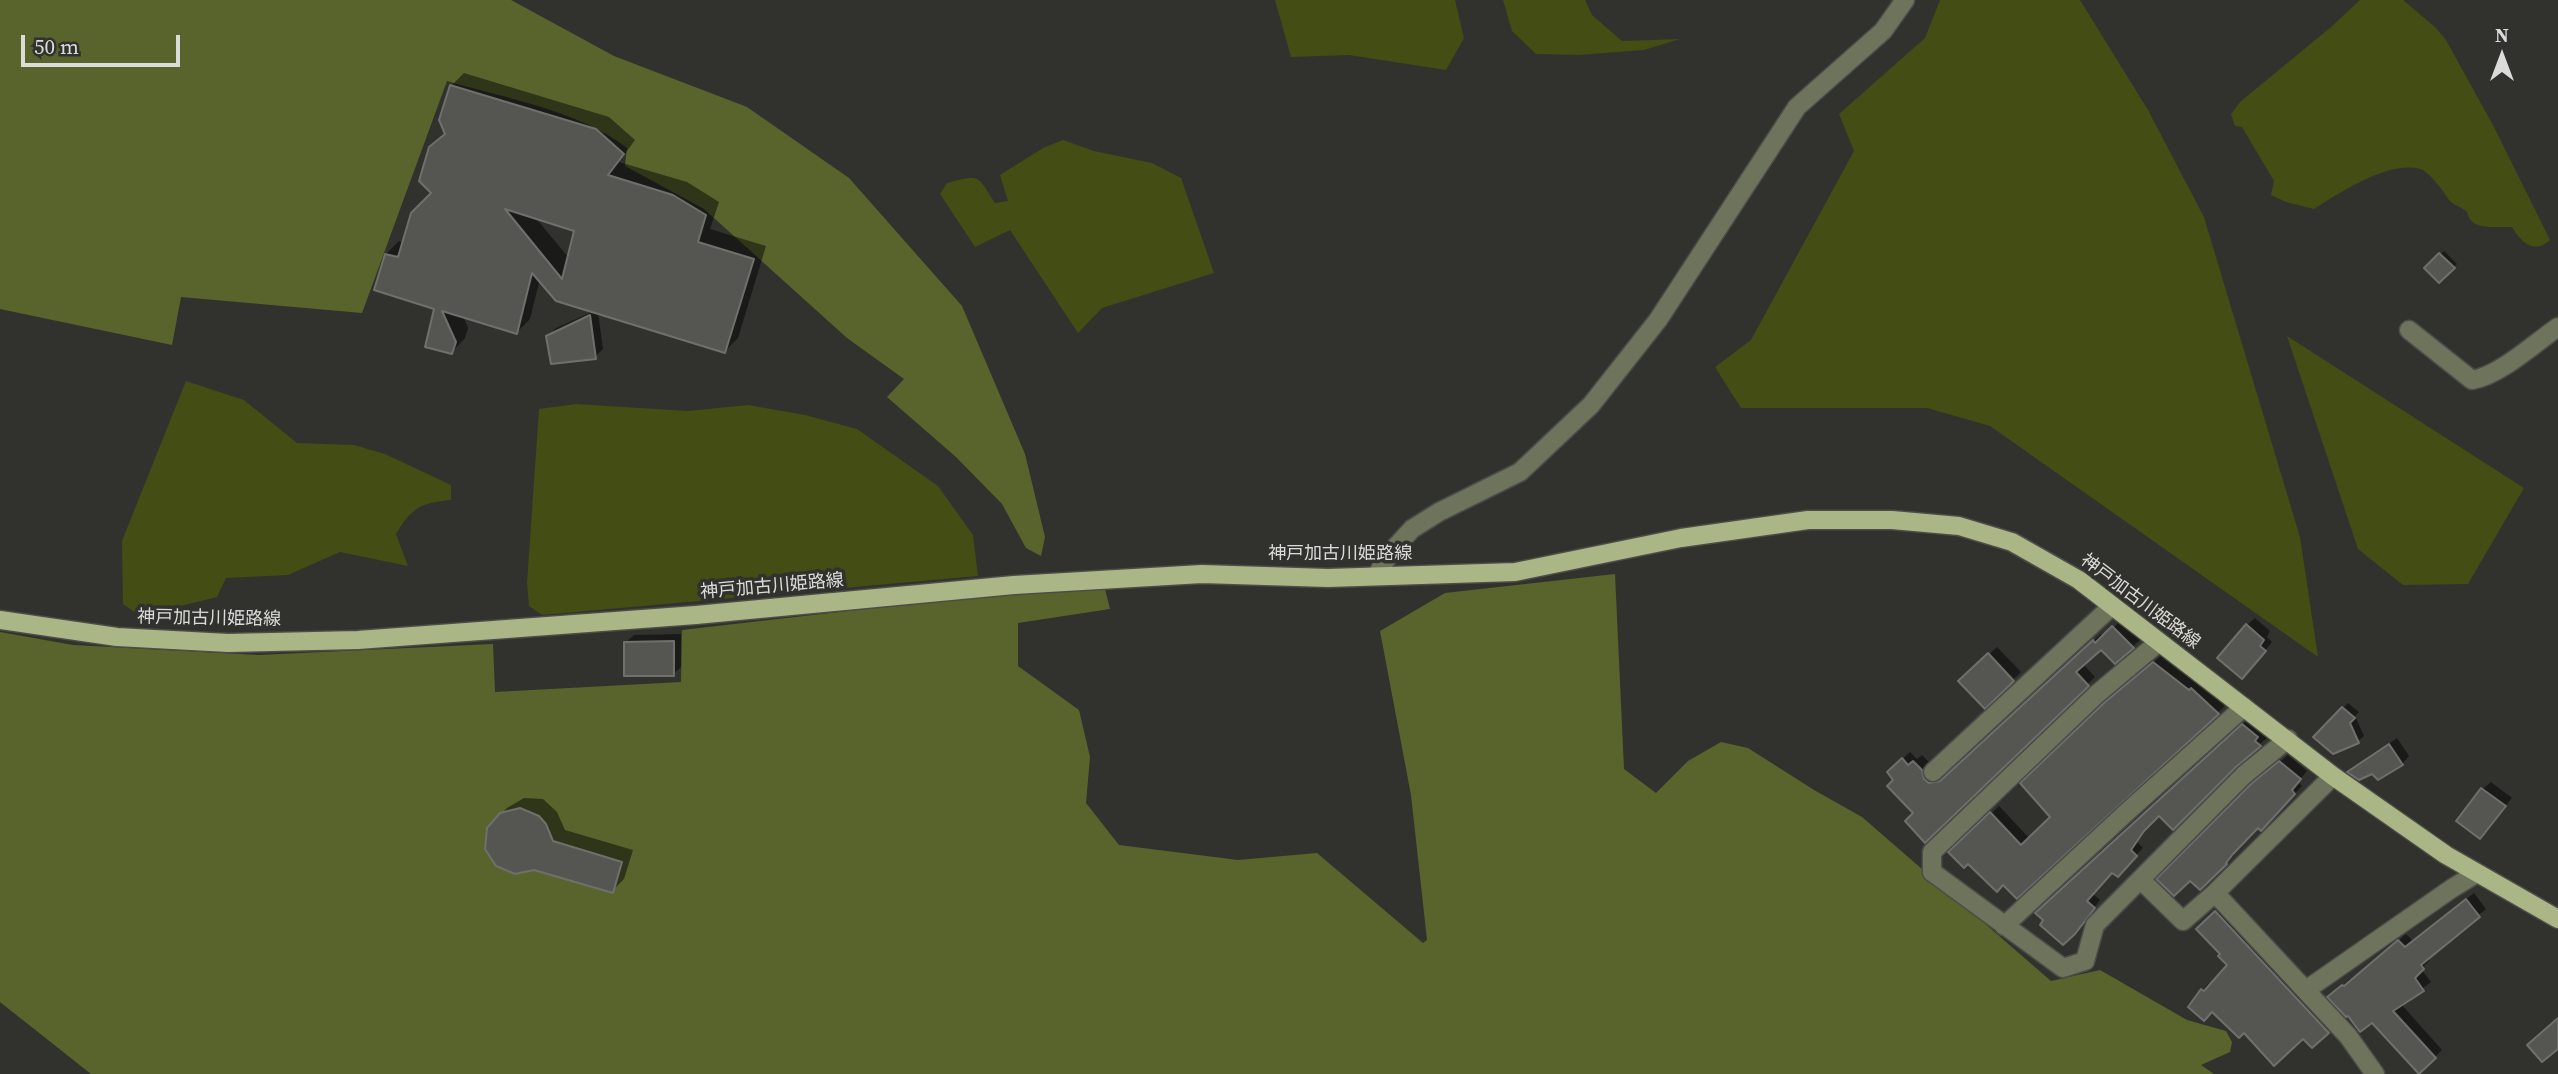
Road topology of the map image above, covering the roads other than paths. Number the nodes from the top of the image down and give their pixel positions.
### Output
1 (1905, 0) edge
2 (2558, 327) edge
3 (2409, 331) dead end
4 (1376, 576) junction
5 (2112, 606) junction
6 (0, 620) edge
7 (2159, 642) junction
8 (2244, 707) junction
9 (2288, 739) junction
10 (1933, 772) dead end
11 (2333, 776) junction
12 (2477, 873) junction
13 (2141, 880) junction
14 (2215, 893) junction
15 (2558, 919) edge
16 (2004, 926) junction
17 (2306, 990) junction
18 (2375, 1074) edge

1 - 4 street
2 - 3 street
4 - 5 main road, 神戸加古川姫路線
4 - 6 main road, 神戸加古川姫路線
5 - 7 main road, 神戸加古川姫路線
5 - 10 street
7 - 8 main road, 神戸加古川姫路線
7 - 16 street
8 - 9 main road, 神戸加古川姫路線
8 - 16 street
9 - 11 main road, 神戸加古川姫路線
9 - 13 street
11 - 12 main road, 神戸加古川姫路線
11 - 14 street
12 - 15 main road, 神戸加古川姫路線
12 - 17 street
13 - 14 street
13 - 16 street
14 - 17 street
17 - 18 street

